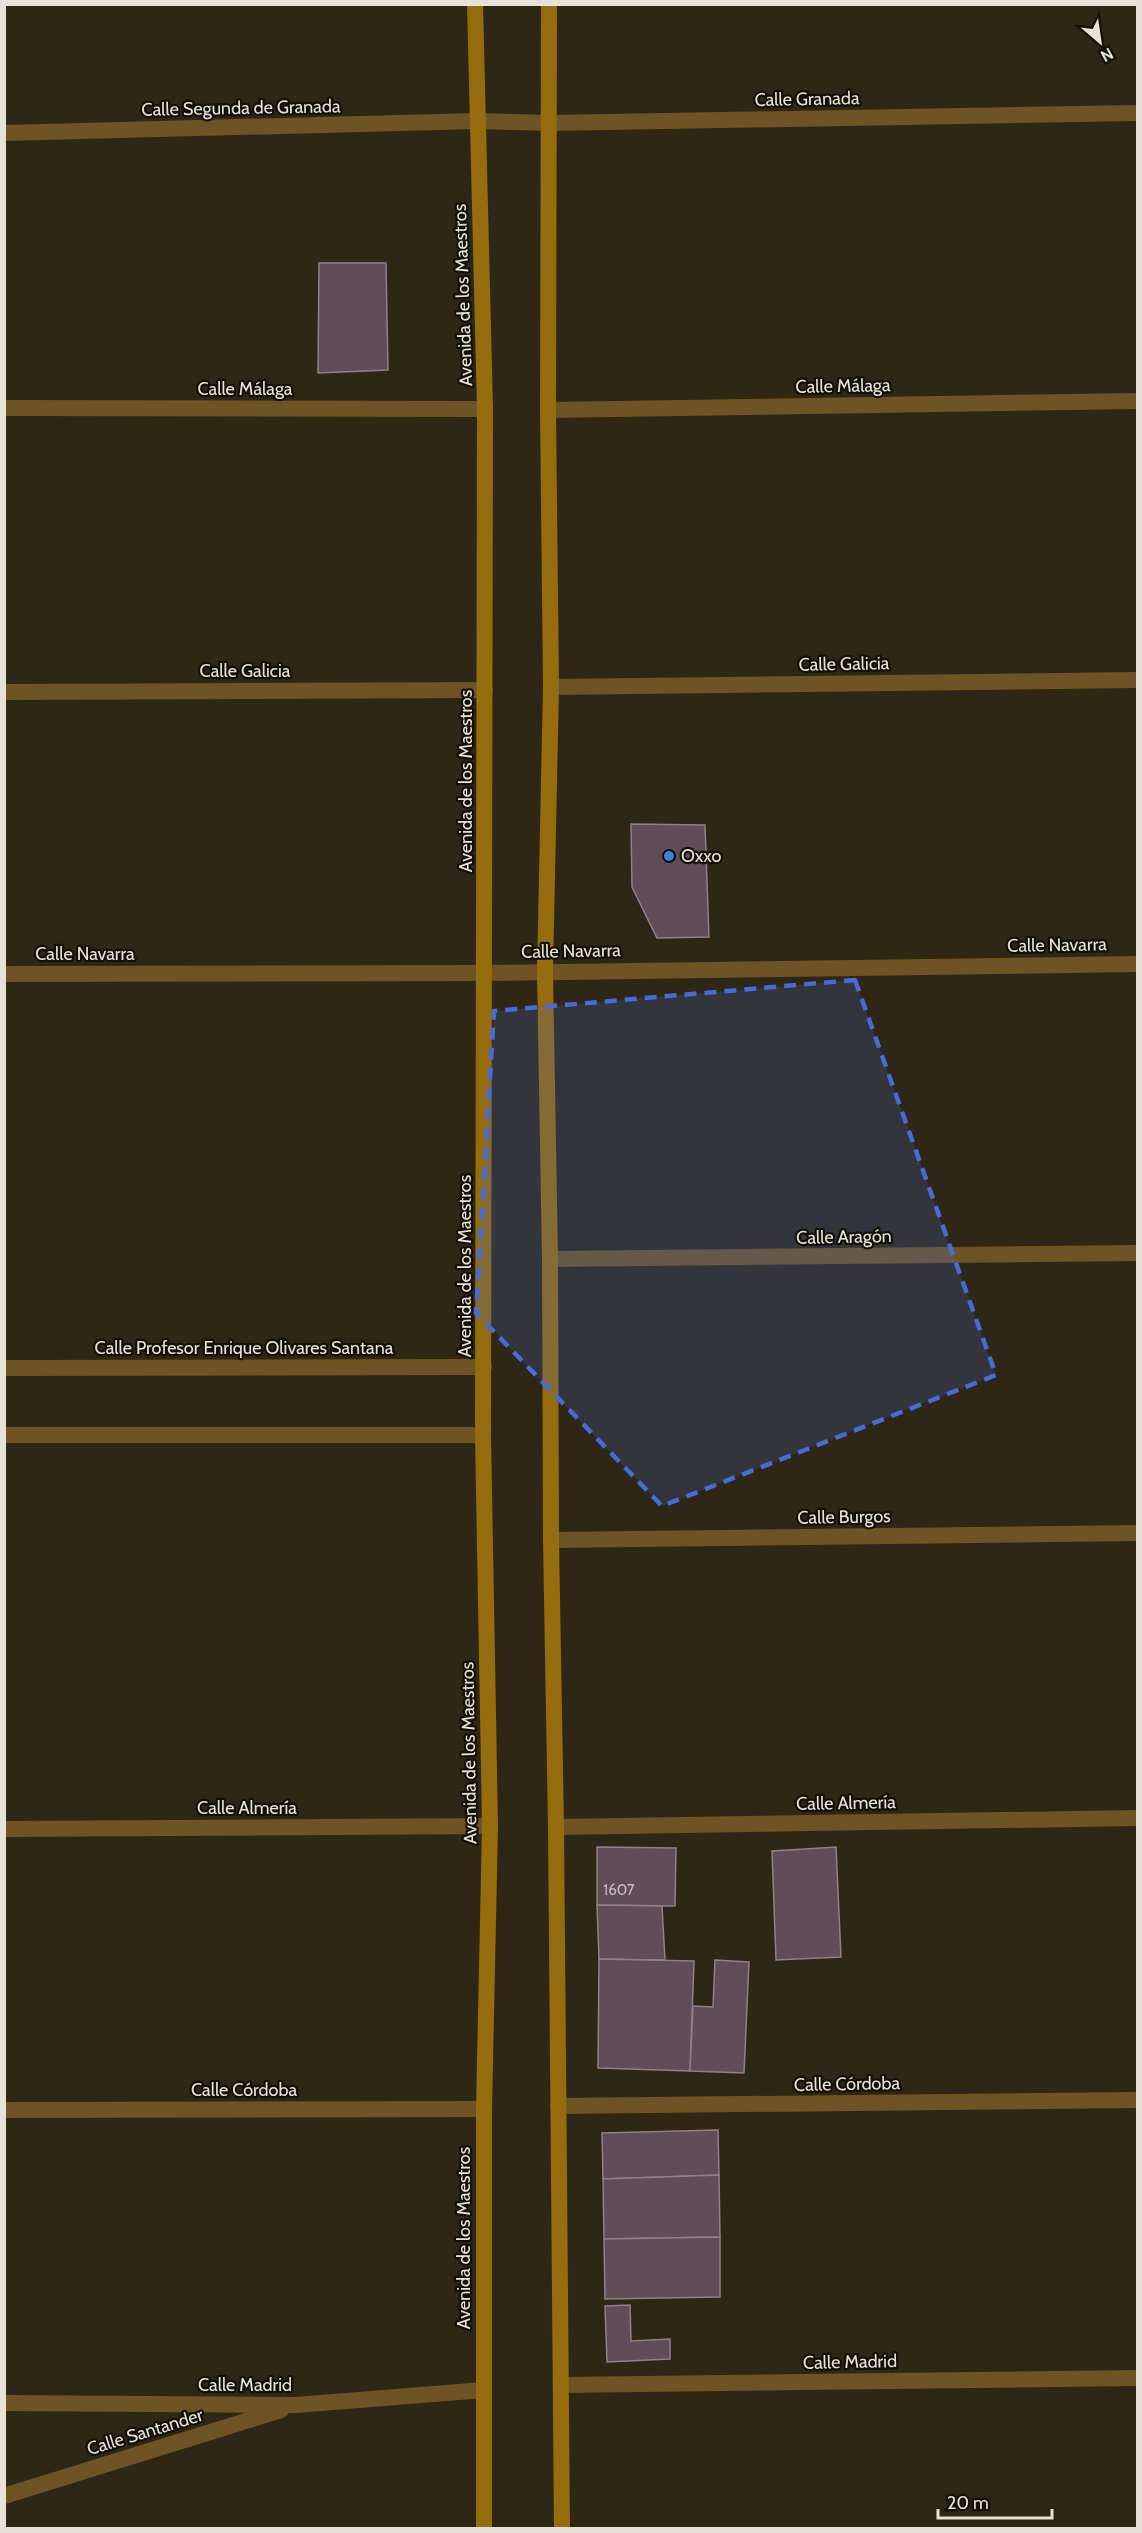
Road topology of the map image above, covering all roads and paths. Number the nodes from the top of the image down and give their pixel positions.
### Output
1 (475, 4) edge
2 (549, 4) edge
3 (1137, 113) edge
4 (478, 121) junction
5 (549, 123) junction
6 (4, 133) edge
7 (1137, 401) edge
8 (4, 408) edge
9 (485, 409) junction
10 (548, 410) junction
11 (1137, 680) edge
12 (551, 687) junction
13 (485, 690) junction
14 (4, 692) edge
15 (1137, 964) edge
16 (545, 971) junction
17 (485, 973) junction
18 (4, 974) edge
19 (1137, 1253) edge
20 (550, 1259) junction
21 (484, 1367) junction
22 (4, 1368) edge
23 (4, 1435) edge
24 (483, 1435) junction
25 (1137, 1533) edge
26 (551, 1540) junction
27 (1137, 1818) edge
28 (490, 1826) junction
29 (556, 1827) junction
30 (4, 1828) edge
31 (1137, 2100) edge
32 (558, 2106) junction
33 (484, 2109) junction
34 (4, 2110) edge
35 (1137, 2378) edge
36 (562, 2385) junction
37 (484, 2390) junction
38 (4, 2403) edge
39 (297, 2405) junction
40 (4, 2496) edge
41 (484, 2529) edge
42 (562, 2529) edge

1 - 4 main road, Avenida de los Maestros
2 - 5 main road
3 - 5 street, Calle Granada
4 - 5 street, Calle Granada
4 - 6 street, Calle Segunda de Granada
4 - 9 main road, Avenida de los Maestros
5 - 10 main road
7 - 10 street, Calle Málaga
8 - 9 street, Calle Málaga
9 - 13 main road, Avenida de los Maestros
10 - 12 main road
11 - 12 street, Calle Galicia
12 - 16 main road
13 - 14 street, Calle Galicia
13 - 17 main road, Avenida de los Maestros
15 - 16 street, Calle Navarra
16 - 17 street, Calle Navarra
16 - 20 main road
17 - 18 street, Calle Navarra
17 - 21 main road, Avenida de los Maestros
19 - 20 street, Calle Aragón
20 - 26 main road
21 - 22 street, Calle Profesor Enrique Olivares Santana
21 - 24 main road, Avenida de los Maestros
23 - 24 street
24 - 28 main road, Avenida de los Maestros
25 - 26 street, Calle Burgos
26 - 29 main road
27 - 29 street, Calle Almería
28 - 30 street, Calle Almería
28 - 33 main road, Avenida de los Maestros
29 - 32 main road
31 - 32 street, Calle Córdoba
32 - 36 main road
33 - 34 street, Calle Córdoba
33 - 37 main road, Avenida de los Maestros
35 - 36 street, Calle Madrid
36 - 42 main road
37 - 39 street, Calle Madrid
37 - 41 main road, Avenida de los Maestros
38 - 39 street, Calle Madrid
39 - 40 street, Calle Santander

